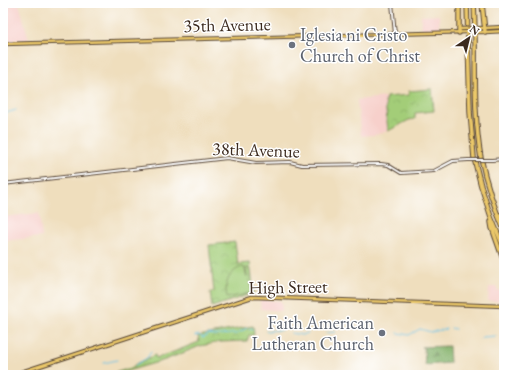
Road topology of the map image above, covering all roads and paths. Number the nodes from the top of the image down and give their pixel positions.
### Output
1 (392, 3) edge
2 (459, 3) edge
3 (468, 3) edge
4 (474, 3) edge
5 (482, 3) edge
6 (504, 27) edge
7 (484, 30) junction
8 (460, 31) junction
9 (504, 31) edge
10 (395, 34) junction
11 (3, 44) edge
12 (504, 159) edge
13 (3, 184) edge
14 (491, 197) junction
15 (491, 217) junction
16 (504, 223) edge
17 (504, 230) edge
18 (504, 248) edge
19 (504, 262) edge
20 (504, 306) edge
21 (12, 375) edge

1 - 10 street
2 - 8 highway
3 - 15 highway
4 - 14 highway
5 - 7 highway
6 - 7 main road, 35th Avenue
7 - 8 main road, 35th Avenue, bridge
7 - 9 main road, 35th Avenue
8 - 10 main road, 35th Avenue
10 - 11 main road, 35th Avenue
12 - 13 street, 38th Avenue, bridge
14 - 16 highway
14 - 17 highway
15 - 18 highway
15 - 19 highway
20 - 21 main road, High Street

